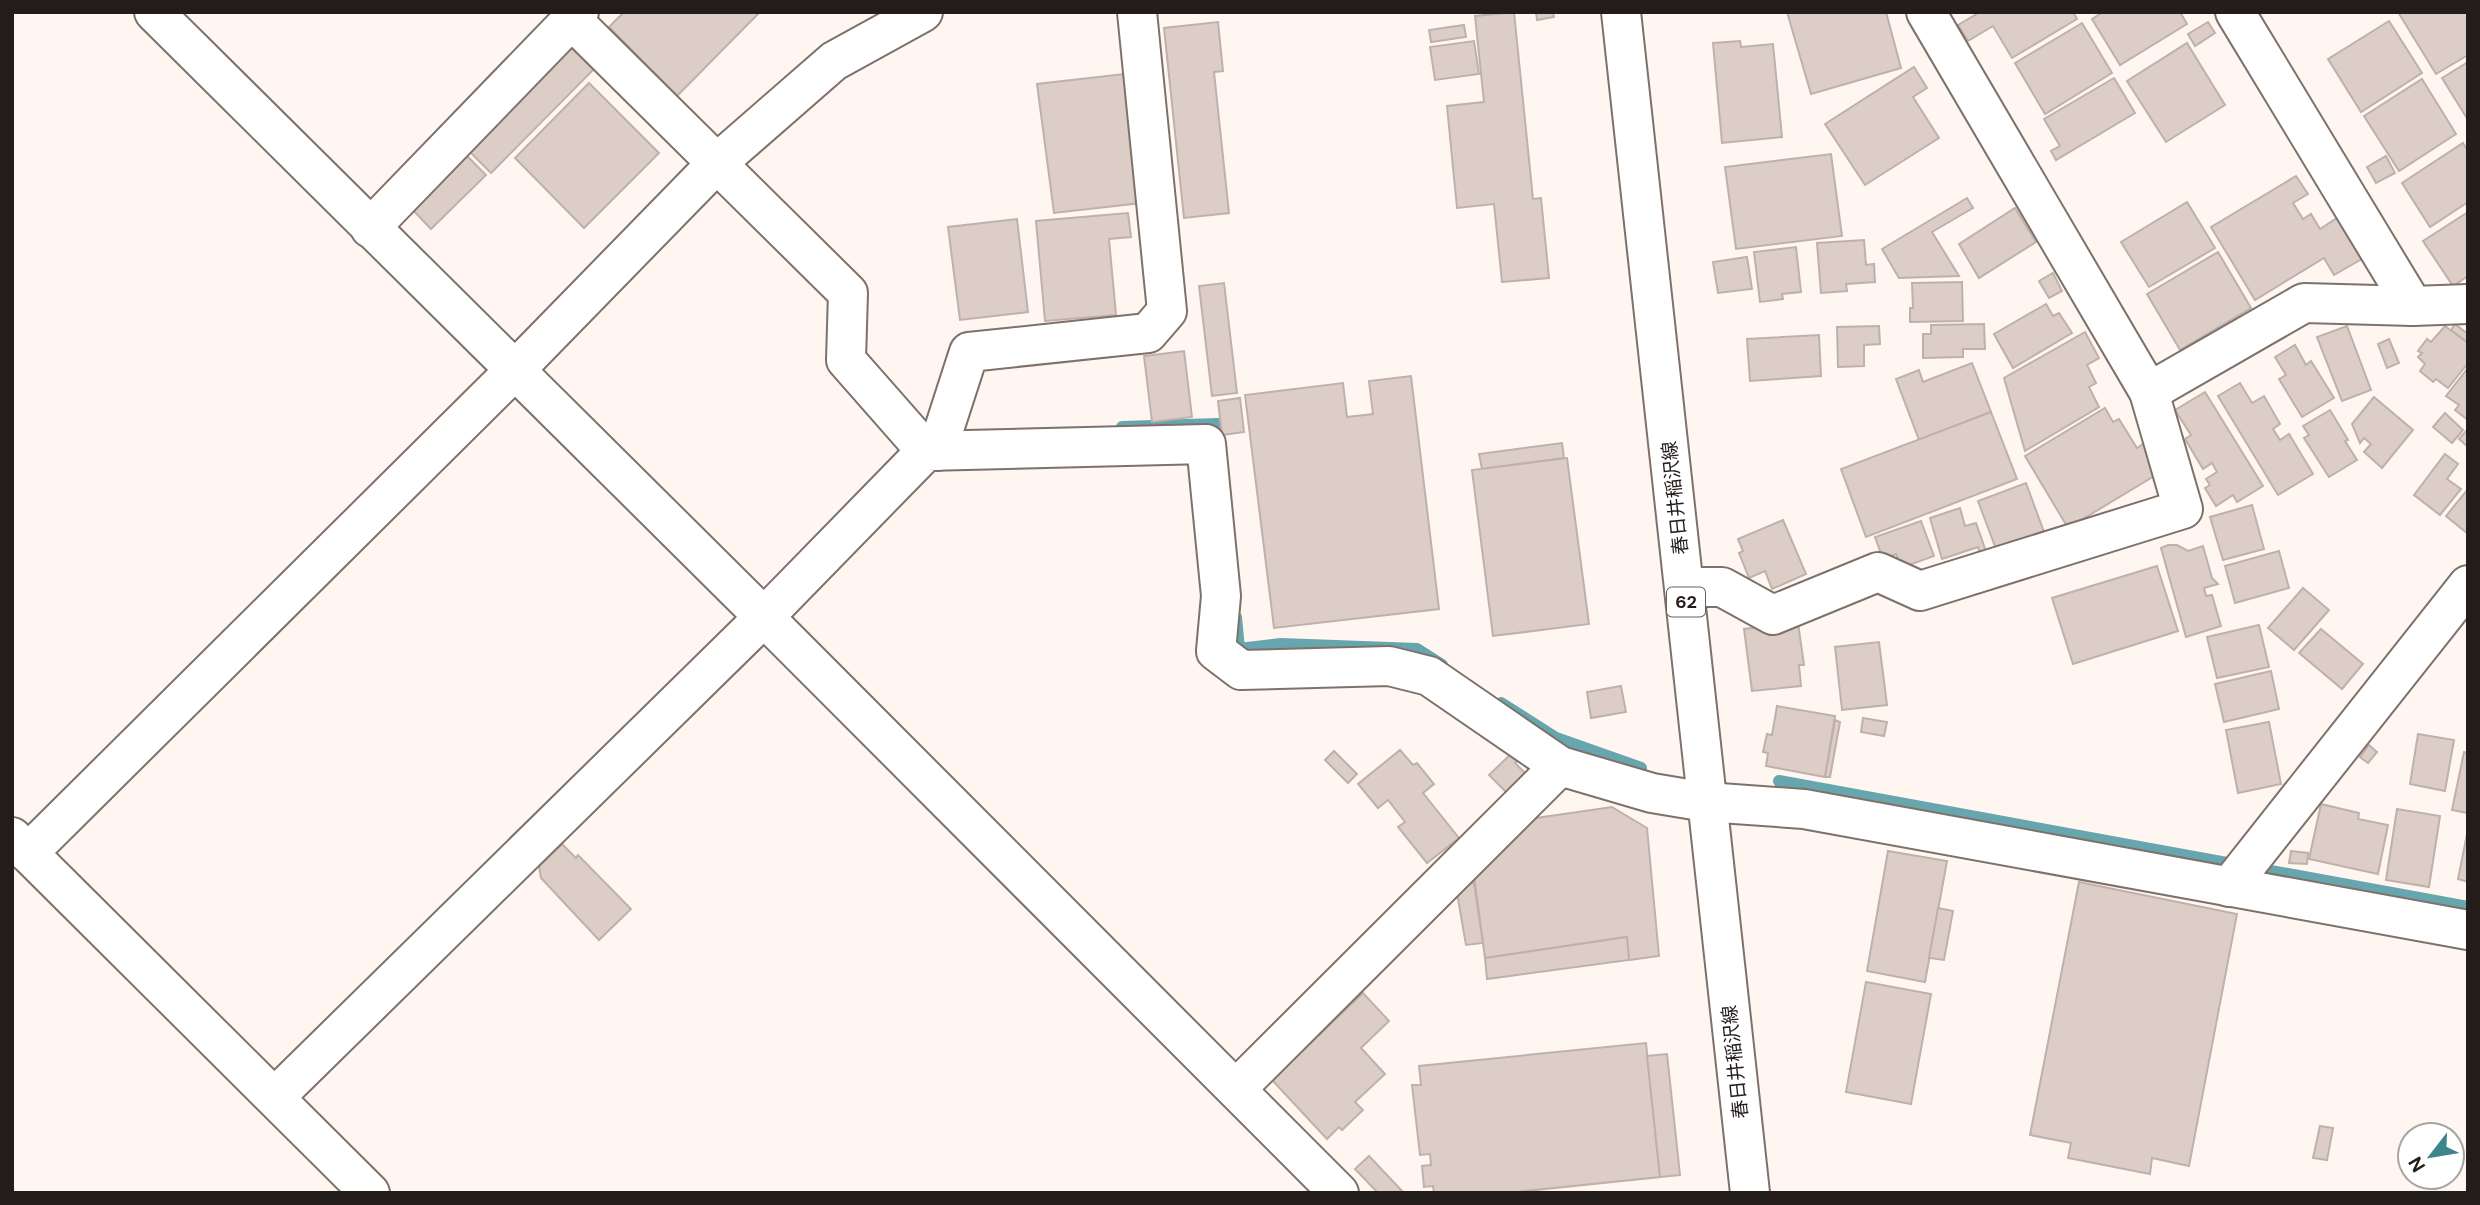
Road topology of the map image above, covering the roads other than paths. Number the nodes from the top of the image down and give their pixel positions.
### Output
1 (154, 12) edge
2 (923, 12) edge
3 (1138, 12) edge
4 (1621, 12) edge
5 (1926, 12) edge
6 (2235, 12) edge
7 (575, 16) edge
8 (717, 163) junction
9 (370, 228) junction
10 (2468, 304) edge
11 (2413, 306) junction
12 (515, 370) junction
13 (2149, 392) junction
14 (932, 451) junction
15 (2468, 585) edge
16 (1685, 587) junction
17 (764, 617) junction
18 (1560, 766) junction
19 (1706, 802) junction
20 (20, 845) edge
21 (2230, 886) junction
22 (2468, 930) edge
23 (1236, 1089) junction
24 (275, 1097) junction
25 (370, 1193) edge
26 (1339, 1193) edge
27 (1750, 1193) edge

1 - 9 street
2 - 8 street
3 - 14 street
4 - 16 street, 春日井稲沢線 / 62
5 - 13 street
6 - 11 street
7 - 8 street
7 - 9 street
8 - 12 street
8 - 14 street
9 - 12 street
10 - 11 street
11 - 13 street
12 - 17 street
12 - 20 street
13 - 16 street
14 - 17 street
14 - 18 street
15 - 21 street
16 - 19 street, 春日井稲沢線 / 62
17 - 23 street
17 - 24 street
18 - 19 street
18 - 23 street
19 - 21 street
19 - 27 street, 春日井稲沢線 / 62
20 - 24 street
21 - 22 street
23 - 26 street
24 - 25 street

